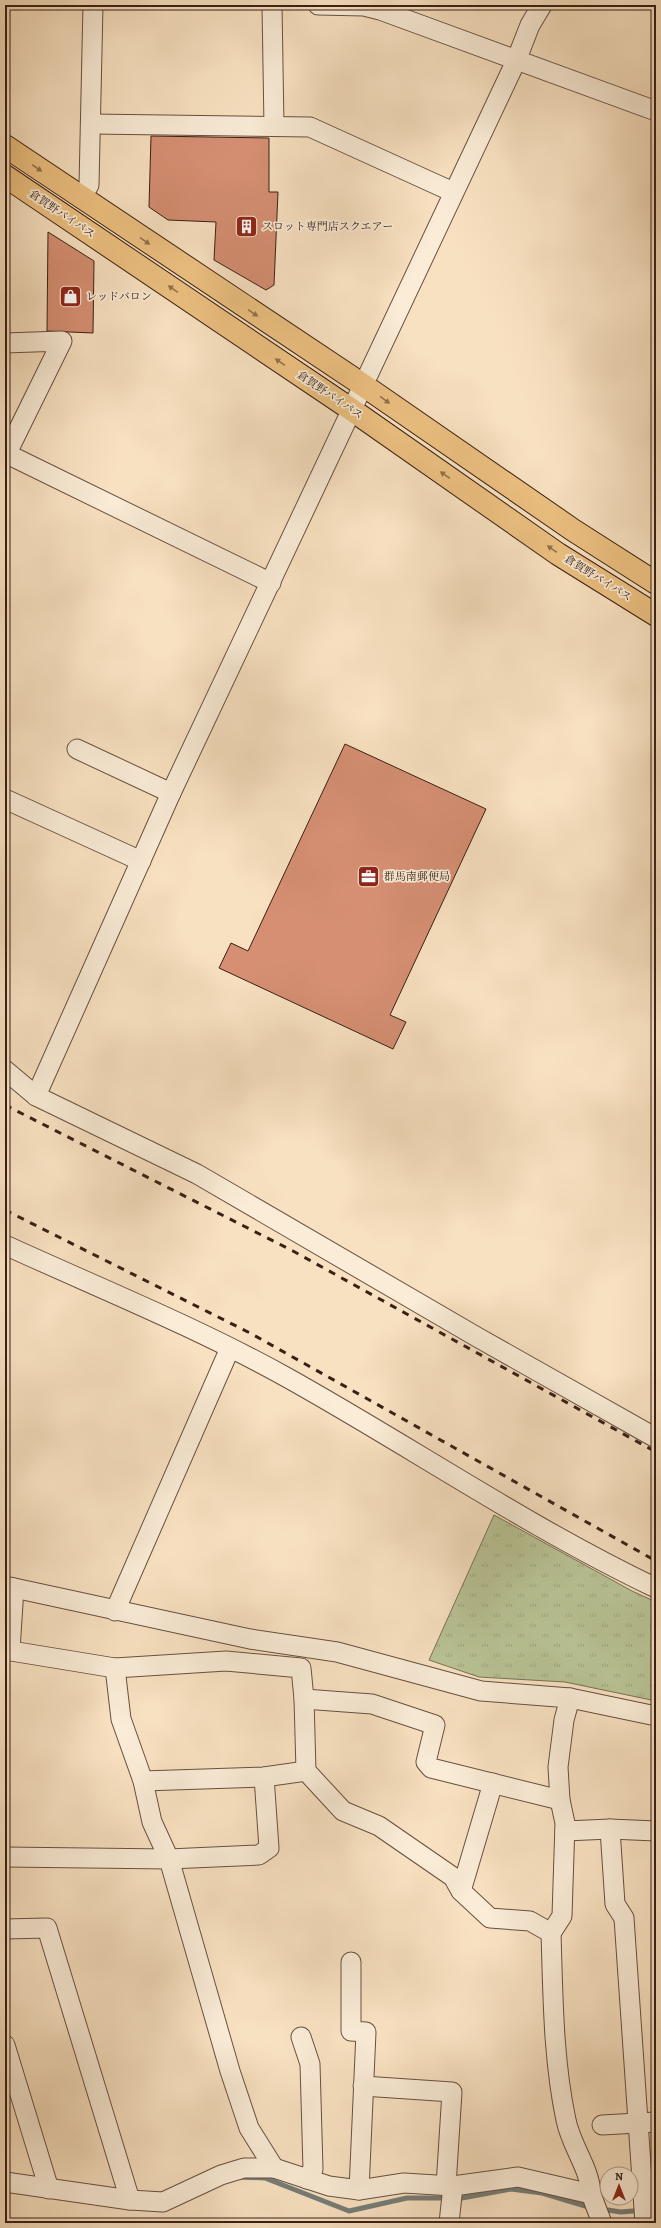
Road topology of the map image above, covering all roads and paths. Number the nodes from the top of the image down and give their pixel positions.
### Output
1 (93, 5) edge
2 (272, 5) edge
3 (318, 5) edge
4 (364, 5) edge
5 (542, 5) edge
6 (516, 61) junction
7 (656, 111) edge
8 (91, 124) junction
9 (274, 126) junction
10 (5, 146) edge
11 (5, 176) edge
12 (453, 192) junction
13 (81, 198) junction
14 (5, 343) edge
15 (363, 385) junction
16 (352, 410) junction
17 (6, 455) edge
18 (271, 583) junction
19 (656, 583) edge
20 (656, 615) edge
21 (77, 749) dead end
22 (171, 793) junction
23 (5, 799) edge
24 (141, 861) junction
25 (5, 1070) edge
26 (36, 1096) junction
27 (5, 1245) edge
28 (230, 1348) junction
29 (656, 1438) edge
30 (10, 1587) edge
31 (656, 1588) edge
32 (114, 1611) junction
33 (7, 1650) edge
34 (115, 1668) junction
35 (570, 1698) junction
36 (304, 1699) junction
37 (656, 1716) edge
38 (306, 1772) junction
39 (264, 1777) junction
40 (143, 1781) junction
41 (492, 1783) junction
42 (560, 1800) junction
43 (610, 1829) junction
44 (565, 1831) junction
45 (656, 1831) edge
46 (5, 1857) edge
47 (169, 1859) junction
48 (461, 1891) junction
49 (5, 1930) edge
50 (551, 1933) junction
51 (351, 1962) dead end
52 (301, 2037) dead end
53 (5, 2045) edge
54 (363, 2086) junction
55 (647, 2123) edge
56 (602, 2125) dead end
57 (274, 2168) junction
58 (307, 2179) junction
59 (5, 2182) edge
60 (449, 2186) junction
61 (49, 2189) junction
62 (358, 2190) junction
63 (593, 2198) junction
64 (130, 2200) junction
65 (656, 2222) edge
66 (449, 2223) edge
67 (602, 2223) edge
68 (645, 2223) edge
69 (651, 2223) edge

1 - 8 street
2 - 9 street
3 - 4 street
4 - 6 street
5 - 6 street
6 - 7 street
6 - 12 street
8 - 9 street
8 - 13 street
9 - 12 street
10 -> 13 highway
16 -> 11 highway, 倉賀野バイパス
12 - 15 street
13 -> 15 highway
14 - 17 street
15 - 16 street
15 -> 19 highway
16 - 18 street
20 -> 16 highway, 倉賀野バイパス
17 - 18 street
18 - 22 street
21 - 22 street
22 - 24 street
23 - 24 street
24 - 26 street
25 - 26 street
26 - 29 street
27 - 28 street
28 - 31 street
28 - 32 street
30 - 32 street
30 - 33 street
32 - 35 street
33 - 34 street
34 - 36 street
34 - 40 street
35 - 37 street
35 - 42 street
36 - 38 street
36 - 41 street
38 - 39 street
38 - 48 street
39 - 40 street
39 - 47 street
40 - 47 street
41 - 42 street
41 - 48 street
42 - 44 street
43 - 44 street
43 - 45 street
43 - 55 street
44 - 50 street
46 - 47 street
47 - 57 street
48 - 50 street
49 - 64 street
50 - 63 street
51 - 54 street
52 - 58 street
53 - 61 street
54 - 60 street
54 - 62 street
55 - 56 street
55 - 68 street
57 - 58 street
57 - 64 street
58 - 62 street
59 - 61 street
60 - 62 street
60 - 63 street
60 - 66 street
61 - 64 street
63 - 67 street
65 - 69 street

